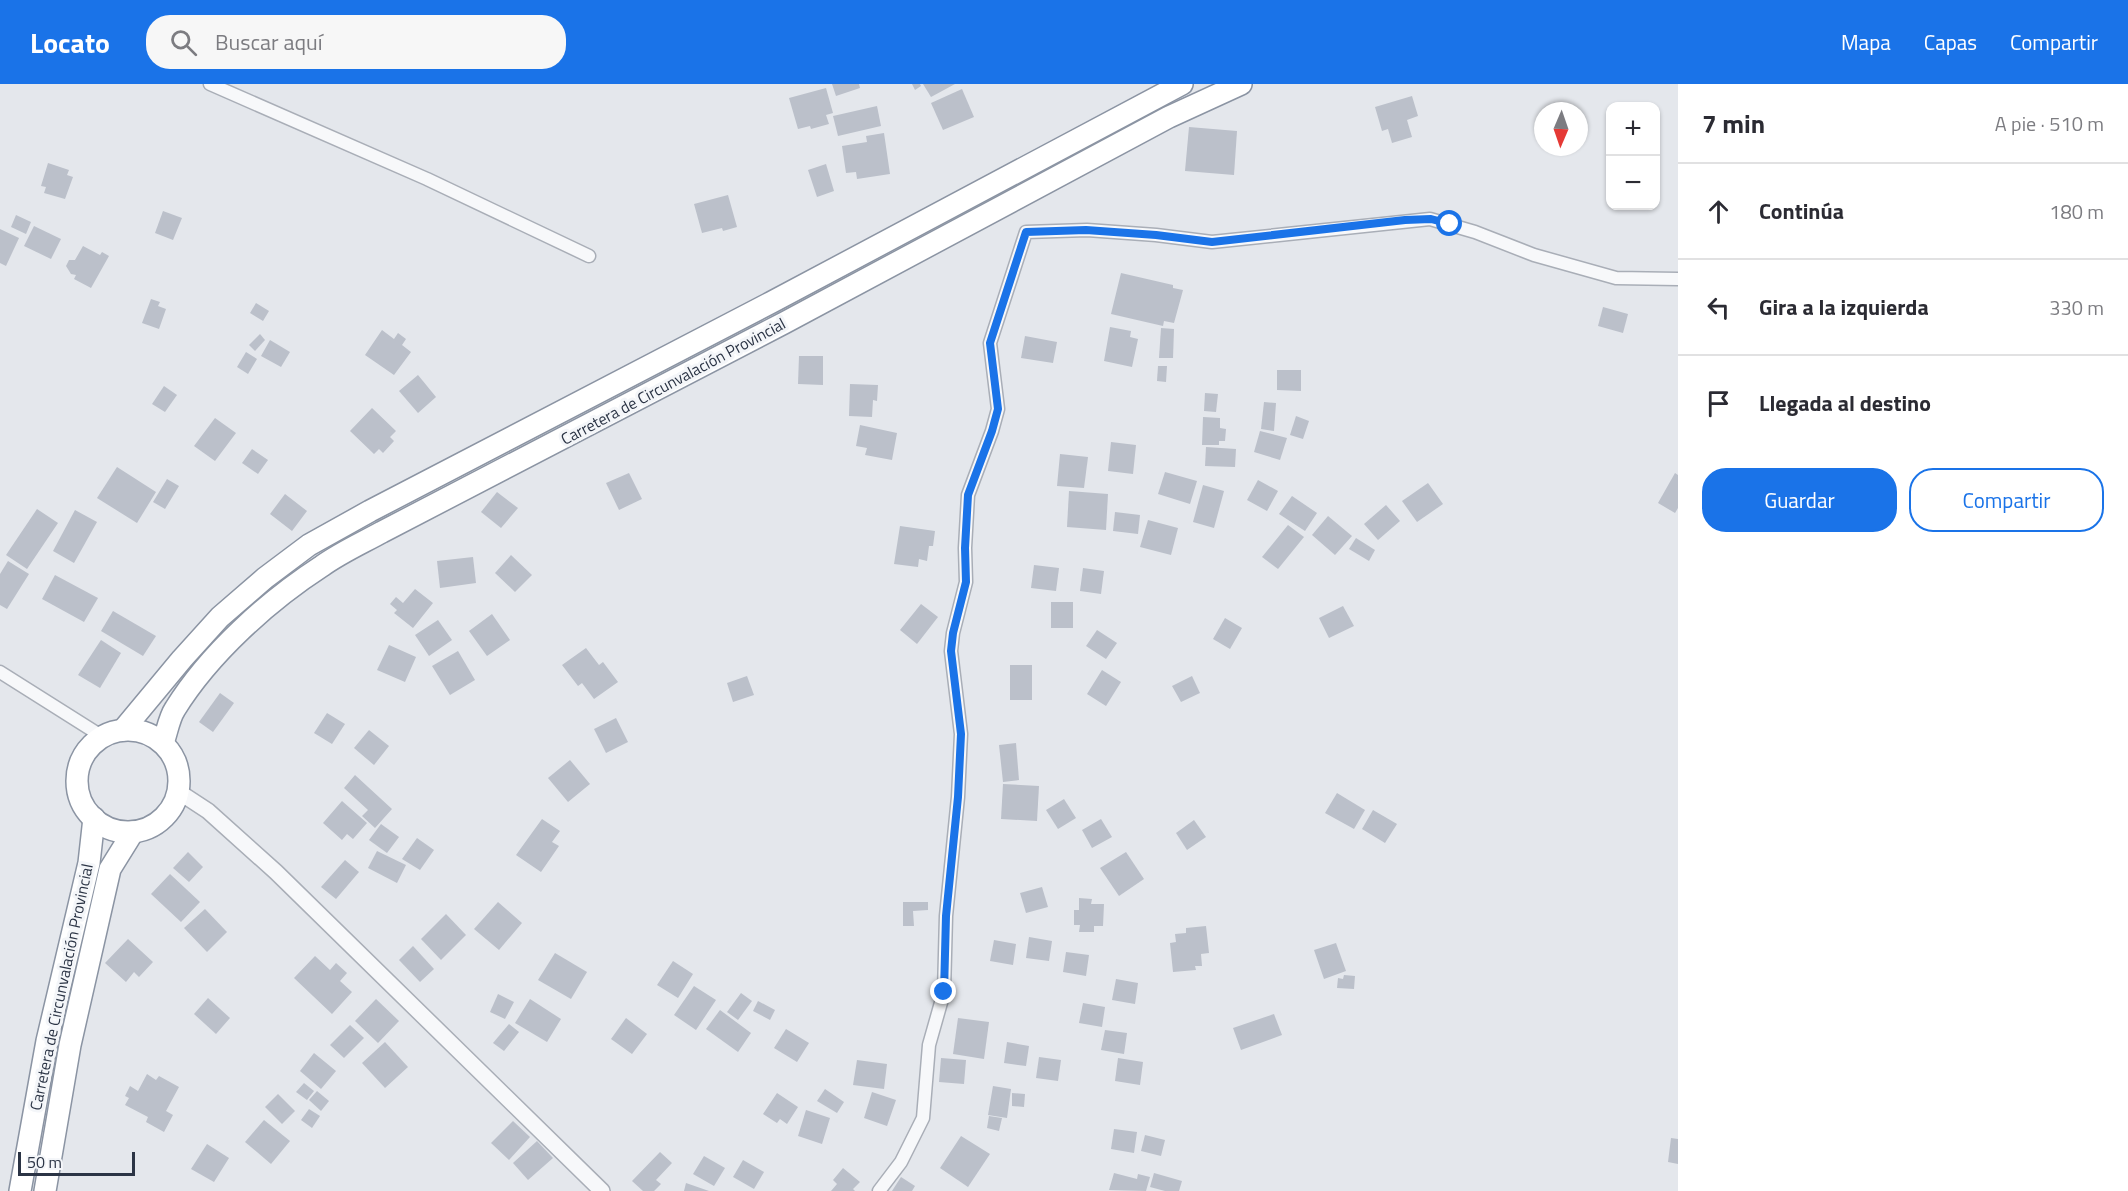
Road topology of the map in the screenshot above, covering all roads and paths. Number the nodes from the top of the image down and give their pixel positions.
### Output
1 (210, 84) edge
2 (1182, 84) edge
3 (1240, 84) edge
4 (589, 256) dead end
5 (1678, 279) edge
6 (0, 672) edge
7 (113, 733) junction
8 (163, 743) junction
9 (178, 792) junction
10 (94, 818) junction
11 (133, 832) junction
12 (20, 1191) edge
13 (45, 1191) edge
14 (602, 1191) edge
15 (879, 1191) edge

1 - 4 street
2 - 7 highway, Carretera de Circunvalación Provincial
3 - 8 highway, Carretera de Circunvalación Provincial
5 - 15 street
6 - 7 street
7 - 8 highway
7 - 10 highway
8 - 9 highway
9 - 11 highway
9 - 14 street
10 - 11 highway
10 - 12 highway, Carretera de Circunvalación Provincial
11 - 13 highway, Carretera de Circunvalación Provincial

